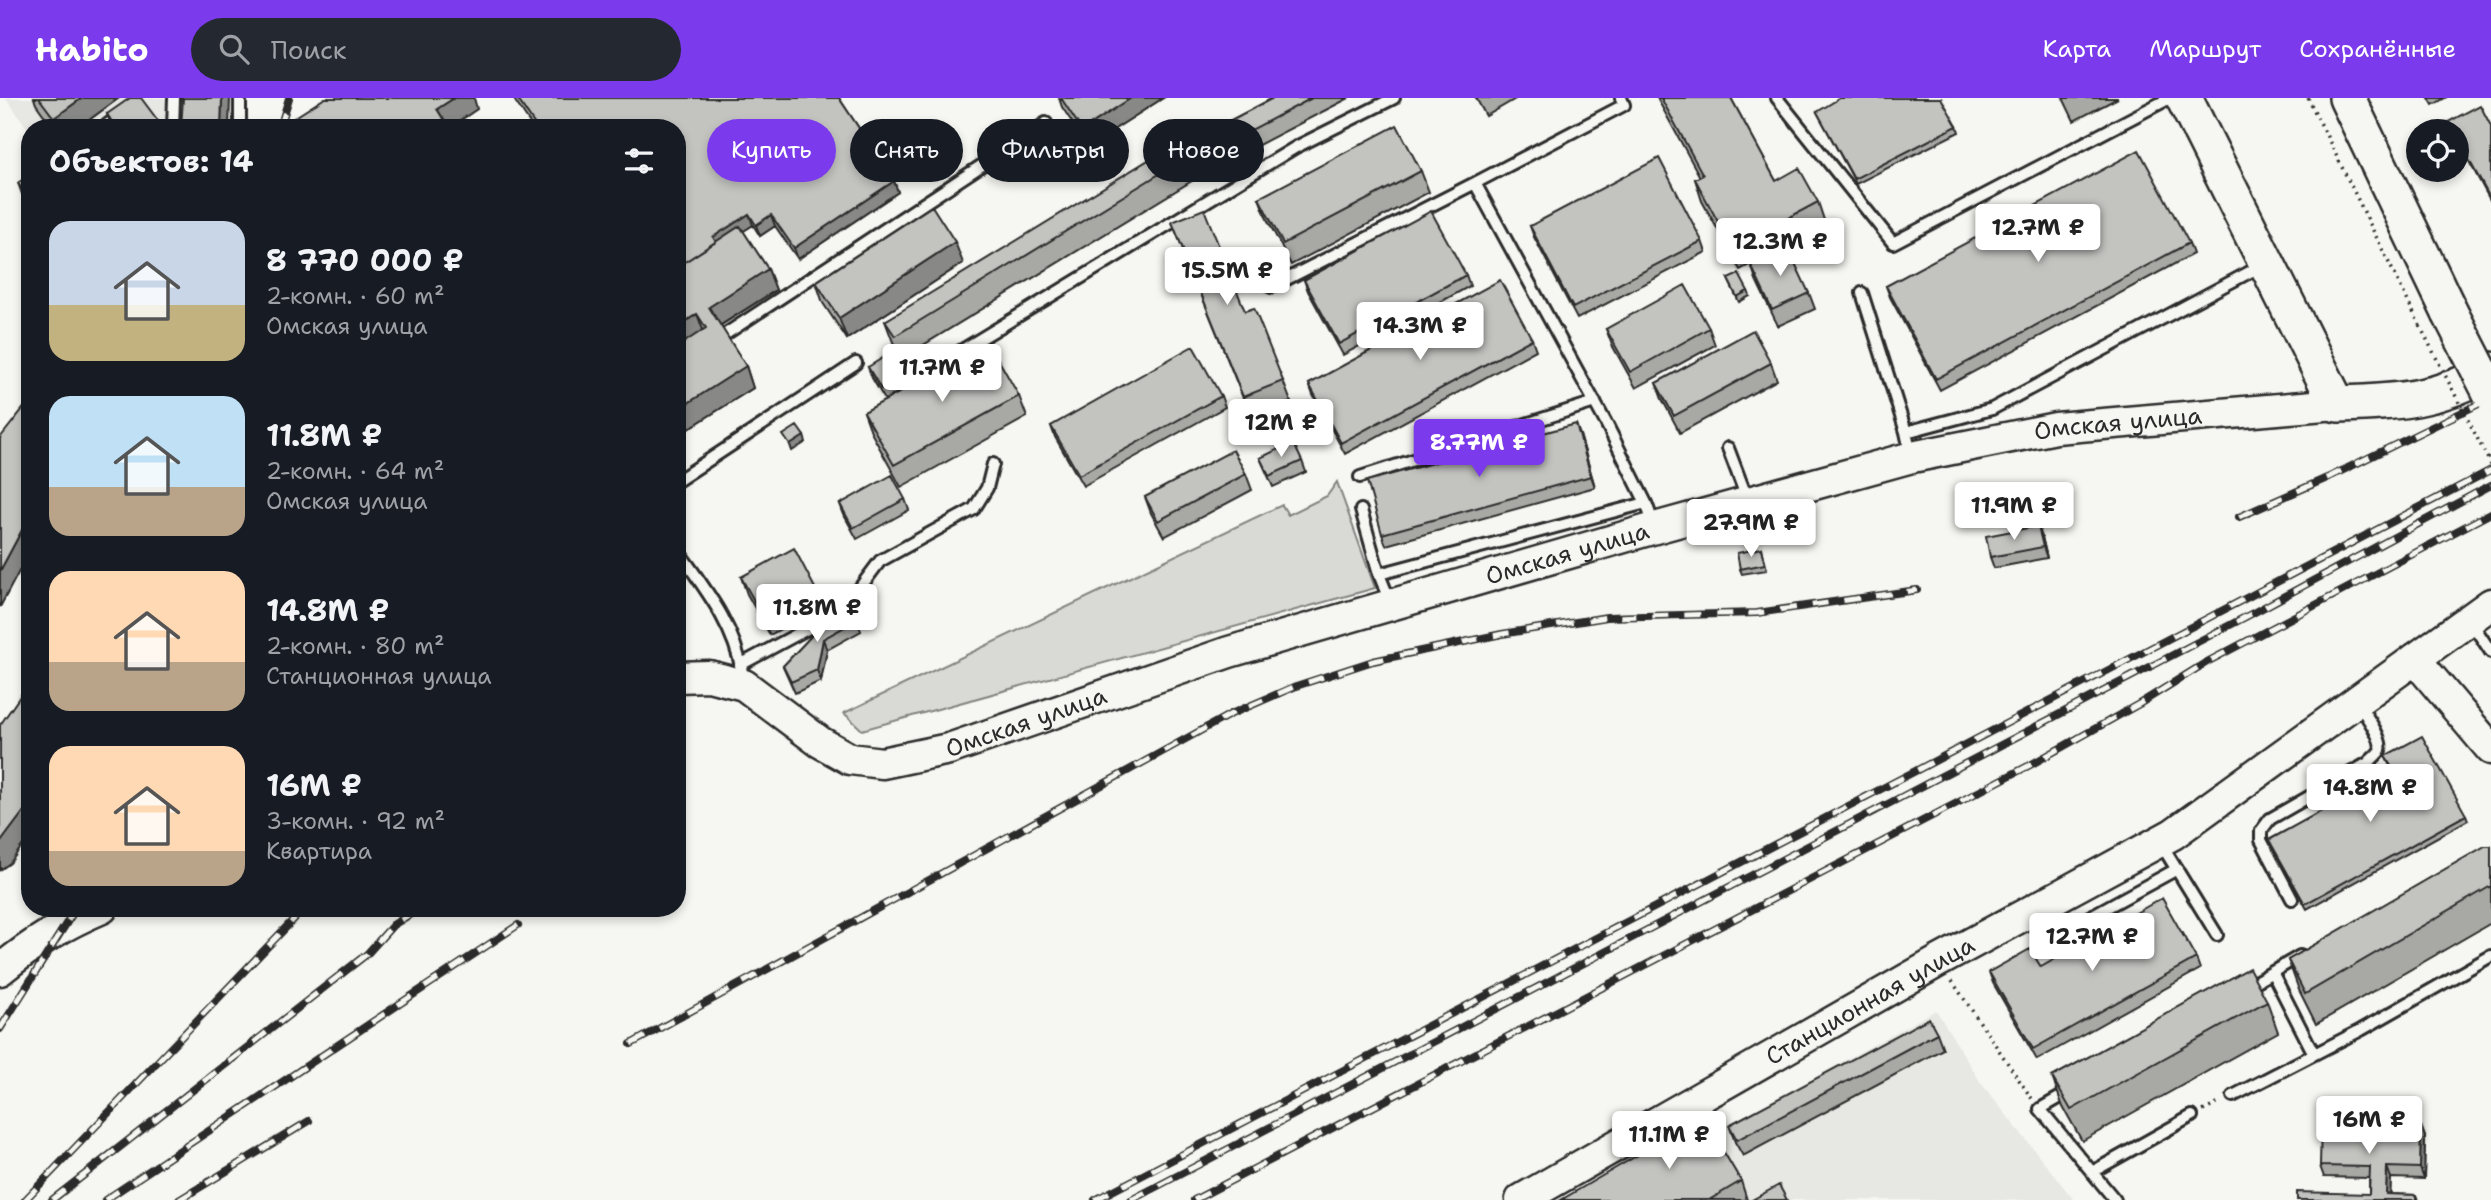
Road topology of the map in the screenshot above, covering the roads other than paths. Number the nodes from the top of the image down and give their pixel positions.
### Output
1 (174, 98) edge
2 (240, 98) edge
3 (1394, 98) edge
4 (1621, 98) edge
5 (1777, 98) edge
6 (2169, 98) edge
7 (2184, 98) edge
8 (2347, 98) edge
9 (135, 106) edge
10 (116, 119) edge
11 (173, 119) edge
12 (240, 119) edge
13 (977, 168) edge
14 (1475, 183) junction
15 (2267, 263) junction
16 (1271, 287) dead end
17 (1863, 293) dead end
18 (700, 351) edge
19 (856, 363) dead end
20 (939, 364) dead end
21 (2491, 370) edge
22 (2491, 393) edge
23 (1595, 402) junction
24 (2337, 404) junction
25 (1909, 444) junction
26 (1728, 448) dead end
27 (993, 464) dead end
28 (686, 475) edge
29 (1360, 477) dead end
30 (1748, 502) junction
31 (1361, 510) dead end
32 (1651, 516) junction
33 (686, 562) edge
34 (1380, 574) junction
35 (1391, 605) junction
36 (2480, 612) edge
37 (2491, 652) edge
38 (2415, 659) junction
39 (742, 675) junction
40 (686, 677) edge
41 (2356, 701) junction
42 (2491, 749) edge
43 (2160, 841) junction
44 (2177, 869) junction
45 (2292, 899) dead end
46 (82, 917) edge
47 (2080, 922) dead end
48 (2217, 935) dead end
49 (2307, 952) edge
50 (2491, 956) edge
51 (0, 970) edge
52 (2272, 972) junction
53 (2236, 993) edge
54 (2314, 1054) junction
55 (2085, 1082) edge
56 (2233, 1096) road end
57 (2192, 1116) road end
58 (2092, 1172) junction
59 (1521, 1200) edge
60 (2115, 1200) edge

1 - 11 lane
2 - 12 lane
3 - 20 lane
4 - 14 lane
5 - 6 lane
7 - 15 main road
8 - 22 main road, bridge
9 - 10 lane
13 - 18 lane
14 - 16 lane
14 - 23 lane
15 - 24 main road
15 - 25 lane
17 - 25 lane
19 - 28 lane
21 - 24 main road, Омская улица
23 - 29 lane
23 - 32 lane
24 - 25 main road, Омская улица
25 - 30 main road, Омская улица
26 - 30 lane
27 - 39 lane
30 - 32 main road, Омская улица
31 - 34 lane
32 - 34 lane
32 - 35 main road, Омская улица
33 - 39 lane
34 - 35 lane
35 - 39 main road, Омская улица
36 - 37 lane
36 - 38 main road, Станционная улица
38 - 41 main road, Станционная улица
38 - 42 main road
39 - 40 main road, Омская улица
41 - 43 main road, Станционная улица
41 - 45 lane
43 - 44 lane
43 - 59 main road, Станционная улица
44 - 47 lane
44 - 48 lane
46 - 51 main road
49 - 52 lane
50 - 54 lane
52 - 53 lane
52 - 54 lane
54 - 56 lane
55 - 58 lane
57 - 58 lane
58 - 60 lane

